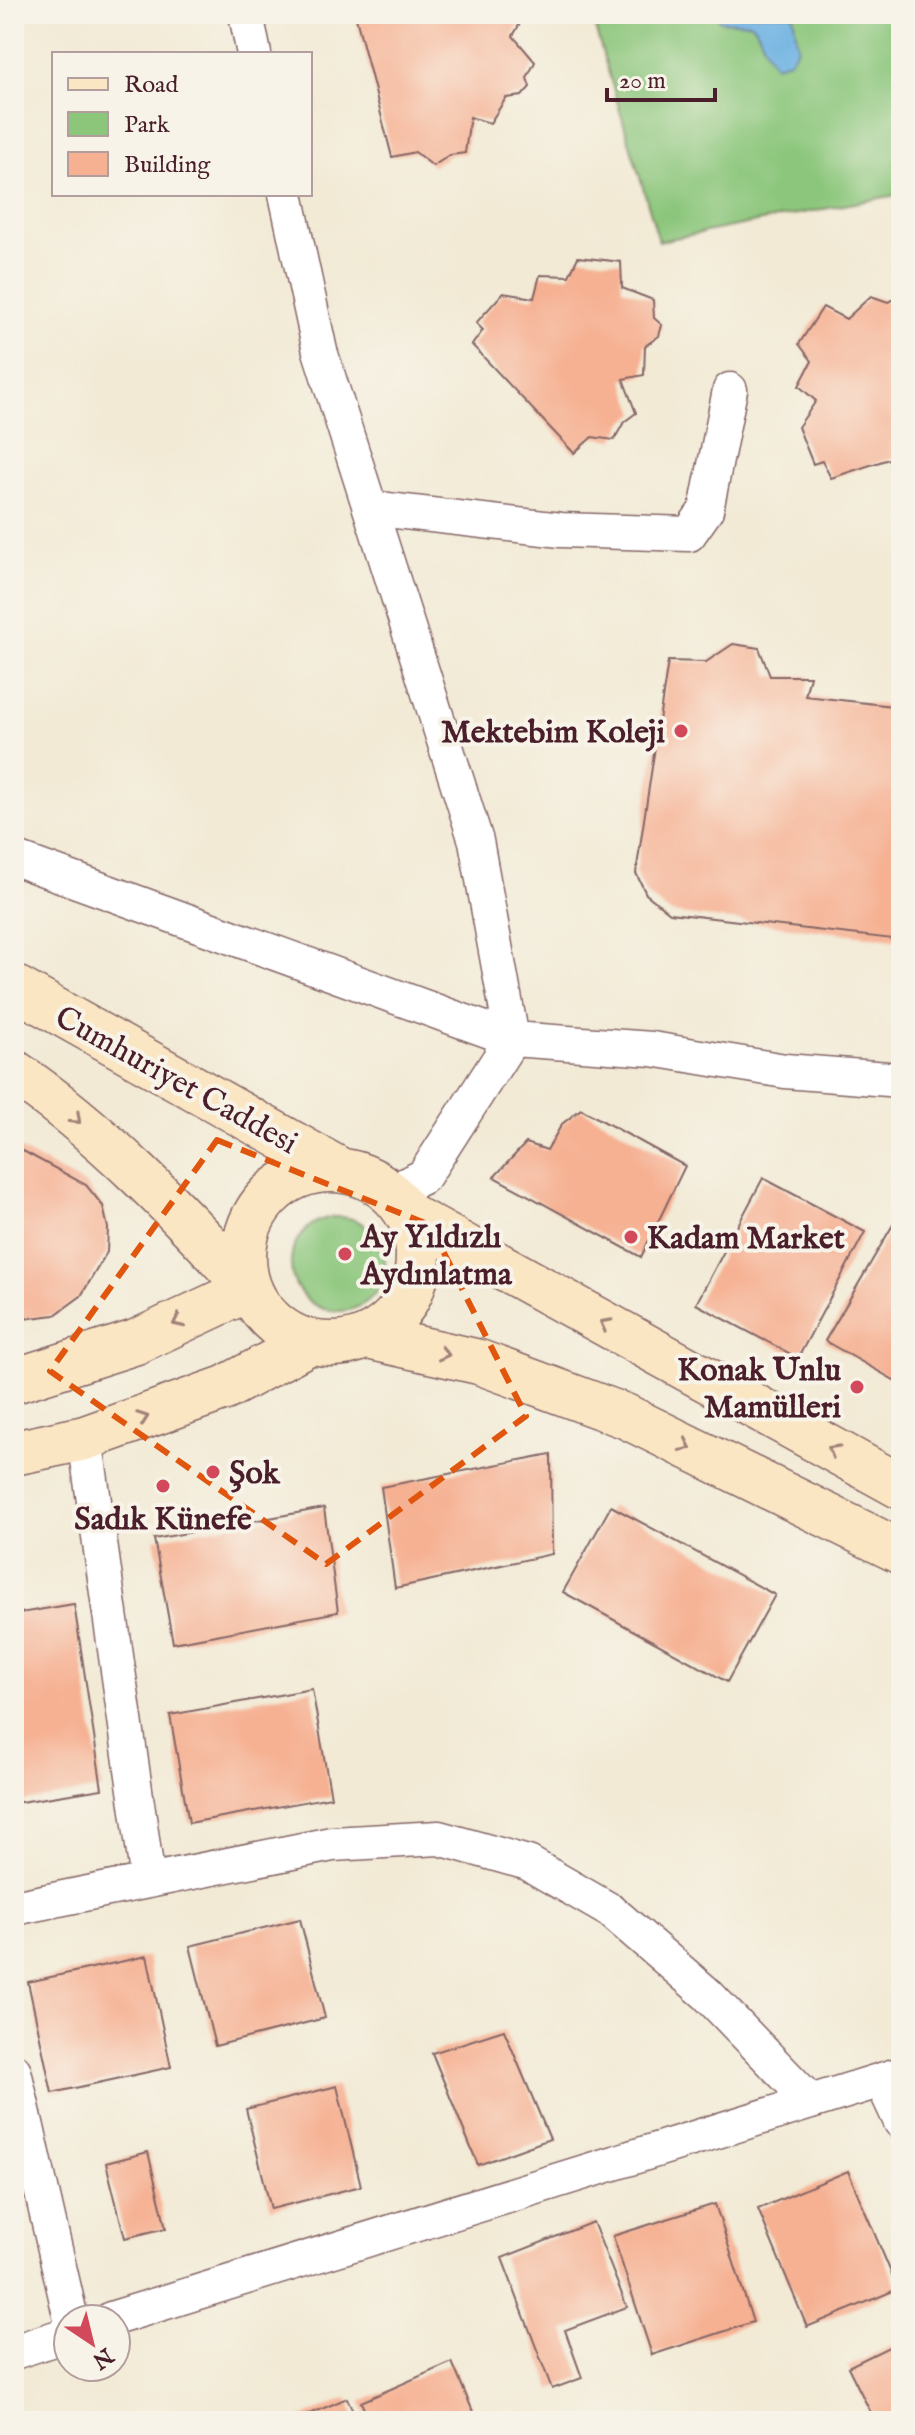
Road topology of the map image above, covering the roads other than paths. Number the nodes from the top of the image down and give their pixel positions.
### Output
1 (246, 14) edge
2 (254, 52) edge
3 (286, 196) edge
4 (730, 390) dead end
5 (370, 508) junction
6 (14, 858) edge
7 (14, 987) edge
8 (512, 1039) junction
9 (14, 1072) edge
10 (901, 1080) edge
11 (340, 1170) junction
12 (400, 1204) junction
13 (249, 1289) junction
14 (368, 1337) junction
15 (310, 1342) junction
16 (14, 1381) edge
17 (85, 1438) junction
18 (14, 1453) edge
19 (901, 1487) edge
20 (901, 1552) edge
21 (148, 1881) junction
22 (14, 1908) edge
23 (14, 2071) edge
24 (892, 2077) edge
25 (811, 2102) junction
26 (901, 2122) edge
27 (67, 2303) edge
28 (132, 2312) edge
29 (52, 2339) edge
30 (14, 2352) edge

1 - 2 street
3 - 5 street
4 - 5 street
5 - 8 street
6 - 8 street
7 - 11 main road, Cumhuriyet Caddesi
8 - 10 street
8 - 12 street
9 -> 13 main road
11 - 12 main road
11 - 13 main road
12 - 14 main road
19 -> 12 main road
13 - 15 main road
13 -> 16 main road
14 - 15 main road
14 -> 20 main road
17 -> 15 main road
17 - 18 main road
17 - 21 street
21 - 22 street
21 - 25 street
23 - 27 street
24 - 25 street
24 - 26 street
25 - 28 street
29 - 30 street

